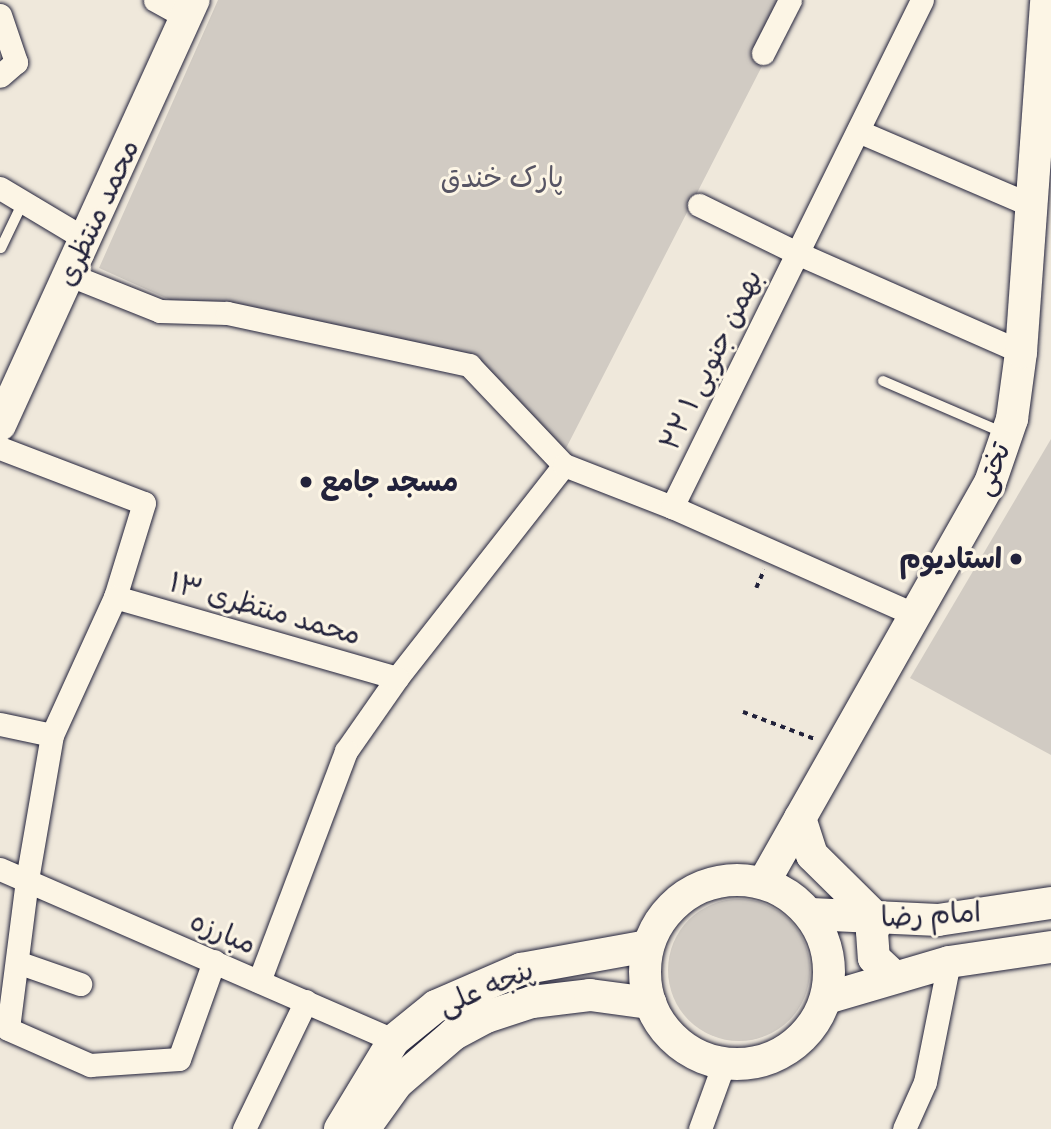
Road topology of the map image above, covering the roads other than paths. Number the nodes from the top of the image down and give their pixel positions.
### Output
1 (155, 0) edge
2 (790, 0) edge
3 (922, 0) edge
4 (1046, 2) edge
5 (190, 9) edge
6 (0, 15) edge
7 (764, 53) dead end
8 (0, 76) edge
9 (858, 131) junction
10 (0, 188) edge
11 (23, 202) junction
12 (699, 205) dead end
13 (1031, 205) junction
14 (87, 240) junction
15 (1, 248) edge
16 (797, 253) junction
17 (70, 275) junction
18 (1021, 352) junction
19 (883, 382) dead end
20 (3, 408) edge
21 (1007, 434) junction
22 (0, 448) edge
23 (564, 465) junction
24 (672, 507) junction
25 (115, 597) junction
26 (916, 615) junction
27 (397, 678) junction
28 (0, 724) edge
29 (52, 735) junction
30 (800, 818) junction
31 (0, 869) edge
32 (27, 880) junction
33 (764, 882) junction
34 (1051, 903) edge
35 (811, 915) junction
36 (878, 920) junction
37 (648, 946) junction
38 (1051, 947) edge
39 (214, 961) junction
40 (17, 962) junction
41 (949, 962) junction
42 (893, 976) junction
43 (259, 981) junction
44 (80, 985) dead end
45 (827, 998) junction
46 (306, 1001) junction
47 (650, 1003) junction
48 (394, 1040) junction
49 (724, 1063) junction
50 (244, 1129) edge
51 (340, 1129) edge
52 (364, 1129) edge
53 (700, 1129) edge
54 (904, 1129) edge

1 - 5 street
2 - 7 street
3 - 9 street, ۲۲ بهمن جنوبی ۱
4 - 13 main road, تختی
5 - 14 main road, محمد منتظری
6 - 8 street
9 - 13 street
9 - 16 street, ۲۲ بهمن جنوبی ۱
10 - 11 street
11 - 14 street
11 - 15 lane
12 - 16 street
13 - 18 main road, تختی
14 - 17 main road, محمد منتظری
16 - 18 street
16 - 24 street, ۲۲ بهمن جنوبی ۱
17 - 20 main road, محمد منتظری
17 - 23 street
18 - 21 main road, تختی
19 - 21 lane
21 - 26 main road, تختی
22 - 25 street
23 - 24 street
23 - 27 street
24 - 26 street
25 - 27 street, محمد منتظری ۱۳
25 - 29 street
26 - 30 main road, تختی
27 - 43 street
28 - 29 street
29 - 32 street
30 - 33 main road, تختی
30 - 36 main road
31 - 32 street, مبارزه
32 - 39 street, مبارزه
32 - 40 street
33 - 35 main road
33 - 37 main road
34 - 36 main road, امام رضا
35 - 36 main road, امام رضا
35 - 45 main road
36 - 42 main road
37 - 47 main road
37 - 48 main road, پنجه علی
38 - 41 main road, امام رضا
39 - 40 street
39 - 43 street, مبارزه
40 - 44 street
41 - 42 main road, امام رضا
41 - 54 street
42 - 45 main road, امام رضا
43 - 46 street, مبارزه
45 - 49 main road
46 - 48 street, مبارزه
46 - 50 street
47 - 49 main road
47 - 52 main road, پنجه علی
48 - 51 main road, پنجه علی
49 - 53 street

